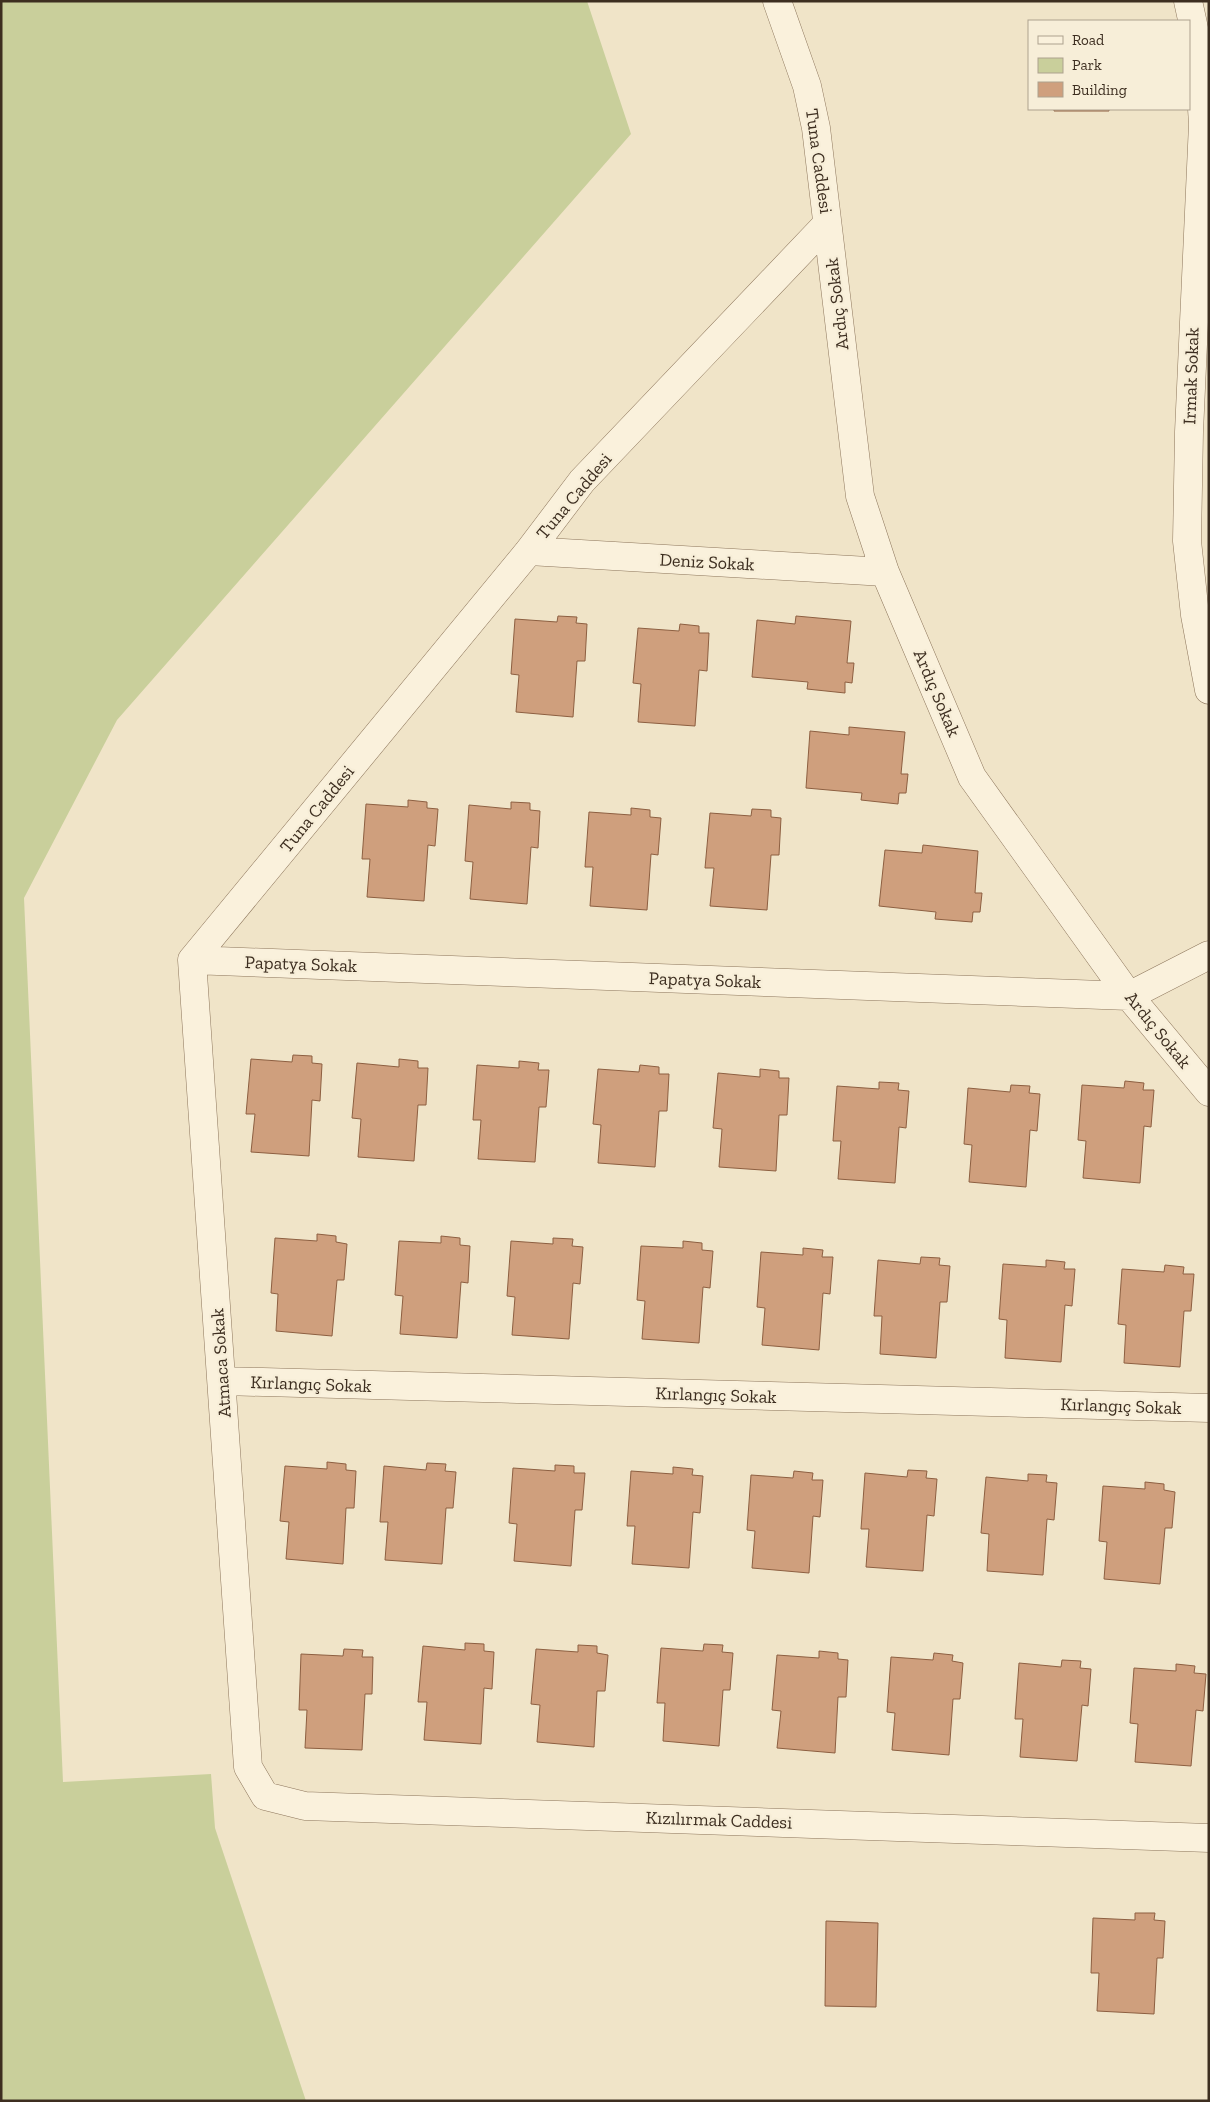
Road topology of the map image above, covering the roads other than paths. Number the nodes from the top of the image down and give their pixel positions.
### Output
1 (777, 1) edge
2 (1188, 1) edge
3 (1205, 169) edge
4 (827, 224) junction
5 (529, 551) junction
6 (885, 572) junction
7 (1209, 690) edge
8 (1209, 955) edge
9 (192, 960) junction
10 (1129, 996) junction
11 (1209, 1092) edge
12 (223, 1381) junction
13 (1209, 1408) edge
14 (248, 1767) joint
15 (1209, 1838) edge

1 - 4 street, Tuna Caddesi
2 - 3 street, Irmak Sokak
3 - 7 street, Irmak Sokak
4 - 5 street, Tuna Caddesi
4 - 6 street, Ardıç Sokak
5 - 6 street, Deniz Sokak
5 - 9 street, Tuna Caddesi
6 - 10 street, Ardıç Sokak
8 - 10 street, Papatya Sokak
9 - 10 street, Papatya Sokak
9 - 12 street, Atmaca Sokak
10 - 11 street, Ardıç Sokak
12 - 13 street, Kırlangıç Sokak
12 - 14 street, Atmaca Sokak
14 - 15 street, Kızılırmak Caddesi

